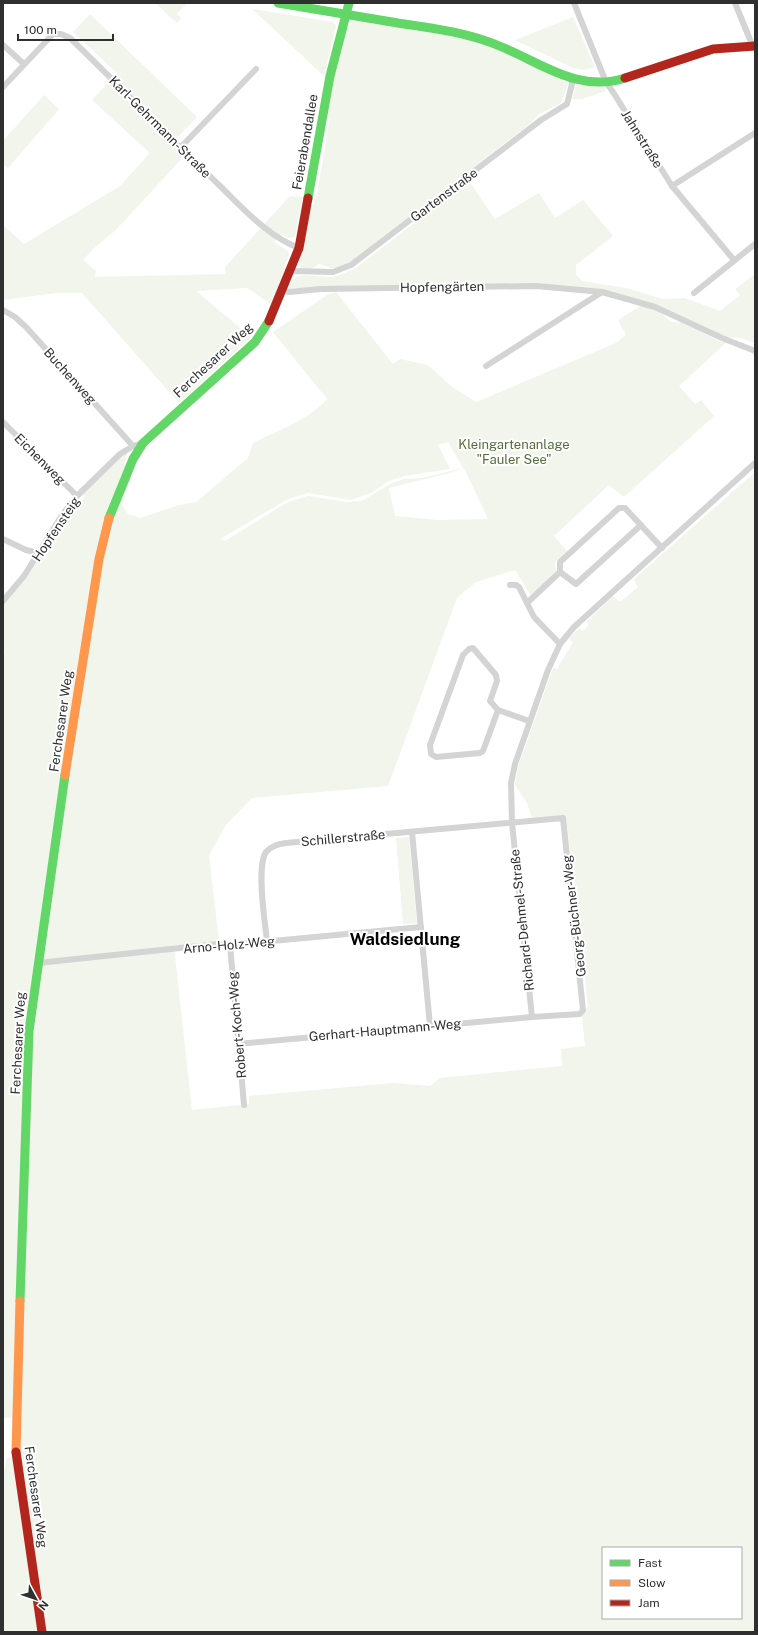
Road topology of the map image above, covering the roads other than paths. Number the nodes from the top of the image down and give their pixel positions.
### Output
1 (278, 3) edge
2 (349, 3) edge
3 (574, 3) edge
4 (735, 3) edge
5 (345, 14) junction
6 (3, 45) edge
7 (754, 48) edge
8 (24, 64) junction
9 (256, 69) dead end
10 (573, 80) junction
11 (606, 82) junction
12 (3, 87) edge
13 (755, 133) edge
14 (180, 148) junction
15 (672, 186) junction
16 (755, 244) edge
17 (299, 248) junction
18 (734, 260) junction
19 (292, 271) junction
20 (283, 287) junction
21 (602, 292) junction
22 (694, 293) dead end
23 (3, 310) edge
24 (521, 345) junction
25 (524, 351) dead end
26 (755, 351) edge
27 (486, 366) dead end
28 (3, 422) edge
29 (143, 442) junction
30 (133, 446) junction
31 (755, 463) edge
32 (77, 496) junction
33 (641, 525) junction
34 (3, 539) edge
35 (662, 548) junction
36 (39, 553) junction
37 (560, 572) junction
38 (510, 585) dead end
39 (3, 601) edge
40 (527, 603) junction
41 (560, 644) junction
42 (498, 710) junction
43 (529, 721) junction
44 (512, 823) junction
45 (412, 832) junction
46 (421, 927) junction
47 (267, 941) junction
48 (230, 945) junction
49 (38, 963) junction
50 (532, 1017) junction
51 (430, 1026) junction
52 (238, 1044) junction
53 (244, 1105) dead end
54 (42, 1632) edge

1 - 5 street
2 - 5 street, Feierabendallee
3 - 11 street, Jahnstraße
4 - 7 street
5 - 10 street
5 - 17 street, Feierabendallee
6 - 8 street
7 - 11 street
8 - 12 street, Karl-Gehrmann-Straße
8 - 14 street, Karl-Gehrmann-Straße
9 - 14 street
10 - 11 street
10 - 19 street, Gartenstraße
11 - 15 street, Jahnstraße
13 - 15 street
14 - 17 street, Karl-Gehrmann-Straße
15 - 18 street, Jahnstraße
16 - 18 street
17 - 19 street, Feierabendallee
18 - 22 street
19 - 20 street, Feierabendallee
20 - 21 street, Hopfengärten
20 - 29 street, Ferchesarer Weg
21 - 24 street
21 - 26 street, Hopfengärten
23 - 30 street, Buchenweg
24 - 25 street
24 - 27 street
28 - 32 street, Eichenweg
29 - 30 street, Ferchesarer Weg
29 - 49 street, Ferchesarer Weg
30 - 32 street, Hopfensteig
31 - 35 street, Richard-Dehmel-Straße
32 - 36 street, Hopfensteig
33 - 35 street
33 - 37 street
33 - 37 street
34 - 36 street
35 - 41 street, Richard-Dehmel-Straße
36 - 39 street, Hopfensteig
37 - 40 street
38 - 40 street
40 - 41 street
41 - 43 street, Richard-Dehmel-Straße
42 - 42 street
42 - 43 street
43 - 44 street, Richard-Dehmel-Straße
44 - 45 street, Schillerstraße
44 - 50 street, Richard-Dehmel-Straße
44 - 50 street, Georg-Büchner-Weg
45 - 46 street
45 - 47 street, Schillerstraße
46 - 47 street, Arno-Holz-Weg
46 - 51 street
47 - 48 street, Arno-Holz-Weg
48 - 49 street, Arno-Holz-Weg
48 - 52 street, Robert-Koch-Weg
49 - 54 street, Ferchesarer Weg
50 - 51 street, Gerhart-Hauptmann-Weg
51 - 52 street, Gerhart-Hauptmann-Weg
52 - 53 street, Robert-Koch-Weg

